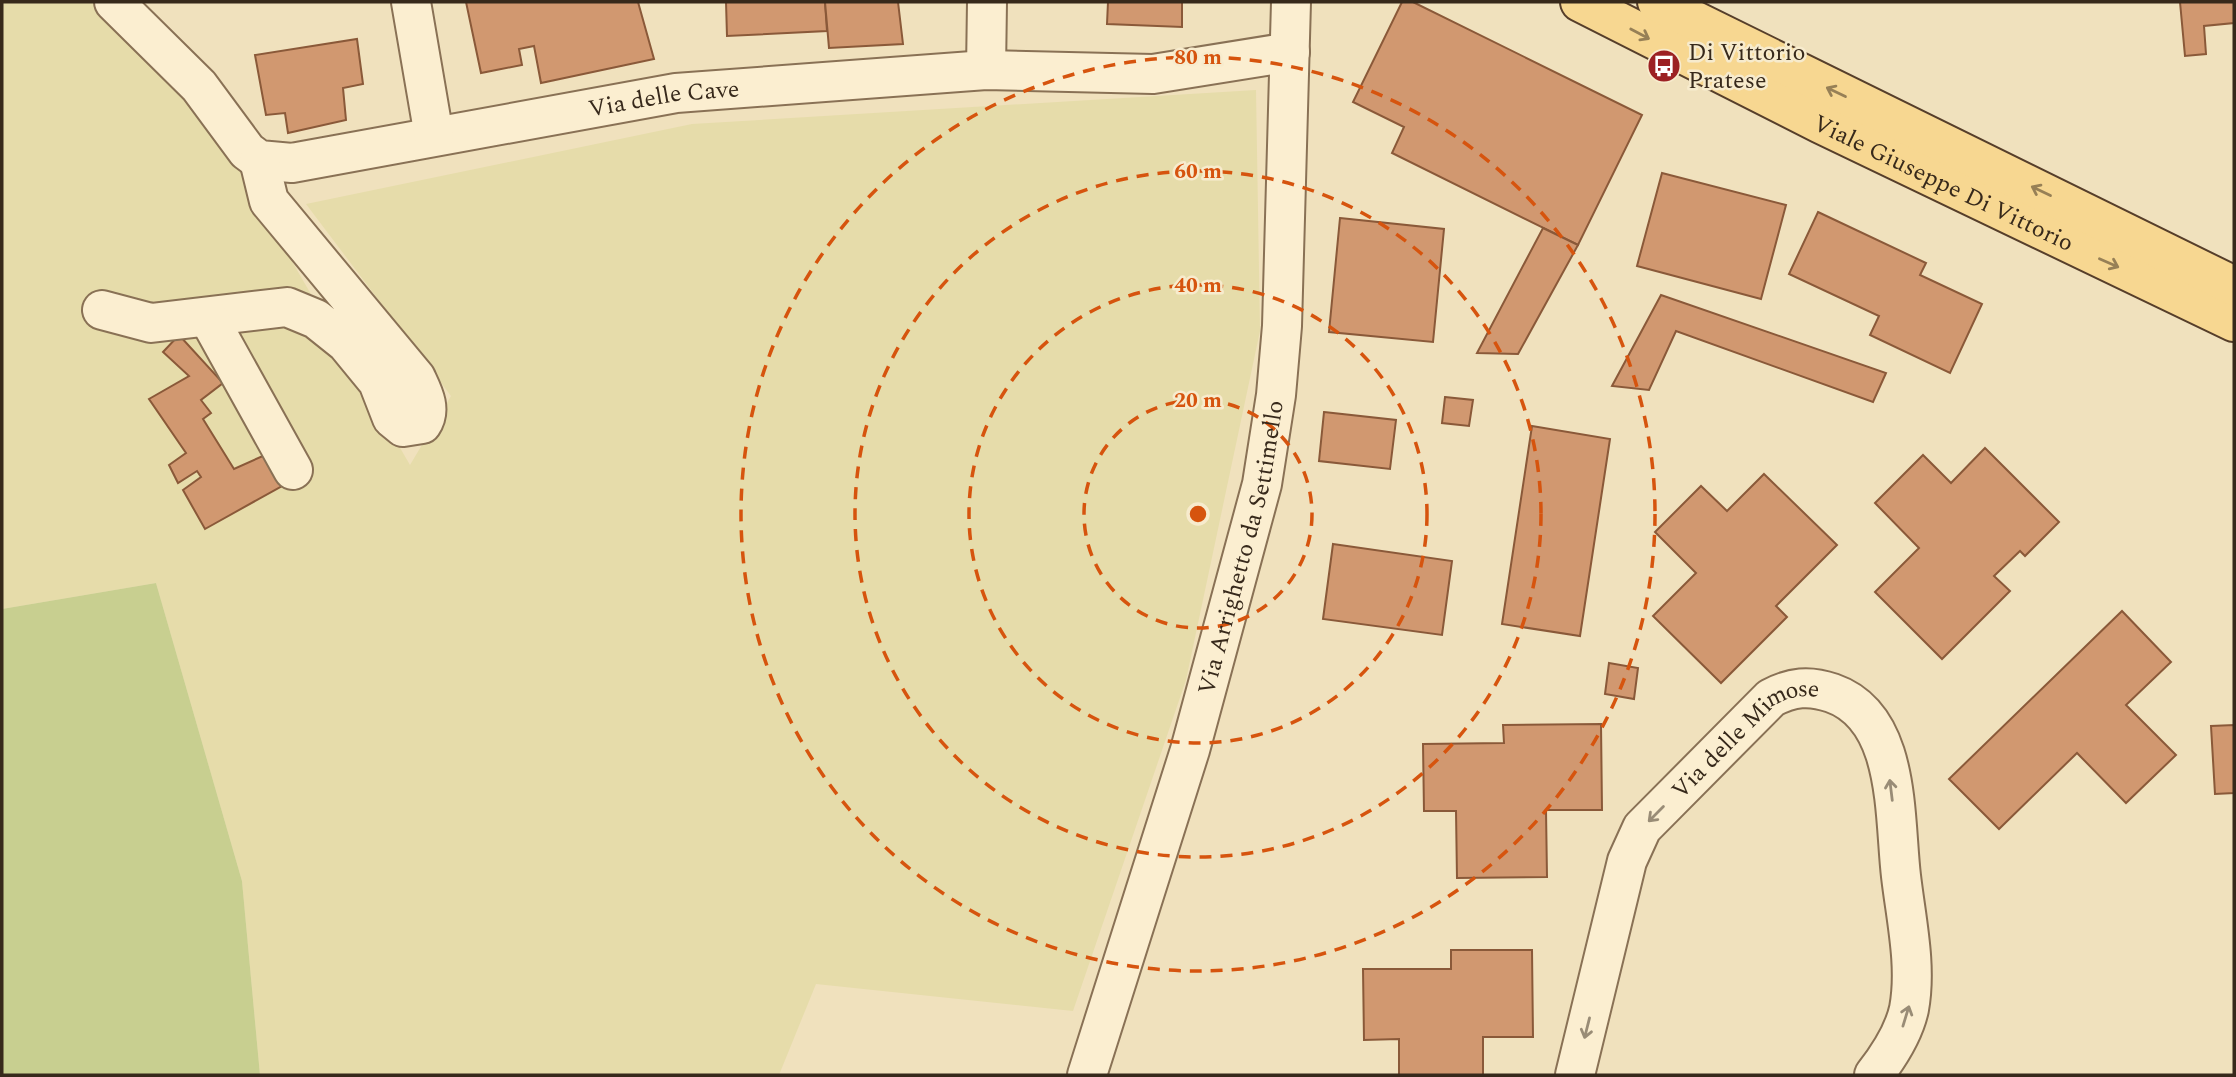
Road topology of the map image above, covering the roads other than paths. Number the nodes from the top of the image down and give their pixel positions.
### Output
1 (114, 2) edge
2 (411, 2) edge
3 (988, 2) edge
4 (1291, 2) edge
5 (1580, 2) edge
6 (1657, 2) edge
7 (1290, 52) junction
8 (986, 70) junction
9 (434, 136) junction
10 (259, 160) junction
11 (2234, 286) edge
12 (102, 310) dead end
13 (208, 317) junction
14 (2234, 322) edge
15 (293, 470) dead end
16 (1087, 1075) edge
17 (1575, 1075) edge
18 (1874, 1075) edge

1 - 10 street
2 - 9 street
3 - 8 street
4 - 7 street, Via Arrighetto da Settimello
5 -> 14 main road, Viale Giuseppe Di Vittorio
11 -> 6 main road, Viale Giuseppe Di Vittorio
7 - 8 street, Via delle Cave
7 - 16 street, Via Arrighetto da Settimello
8 - 9 street, Via delle Cave
9 - 10 street, Via delle Cave
10 - 13 street
12 - 13 street
13 - 15 street
18 -> 17 street, Via delle Mimose

